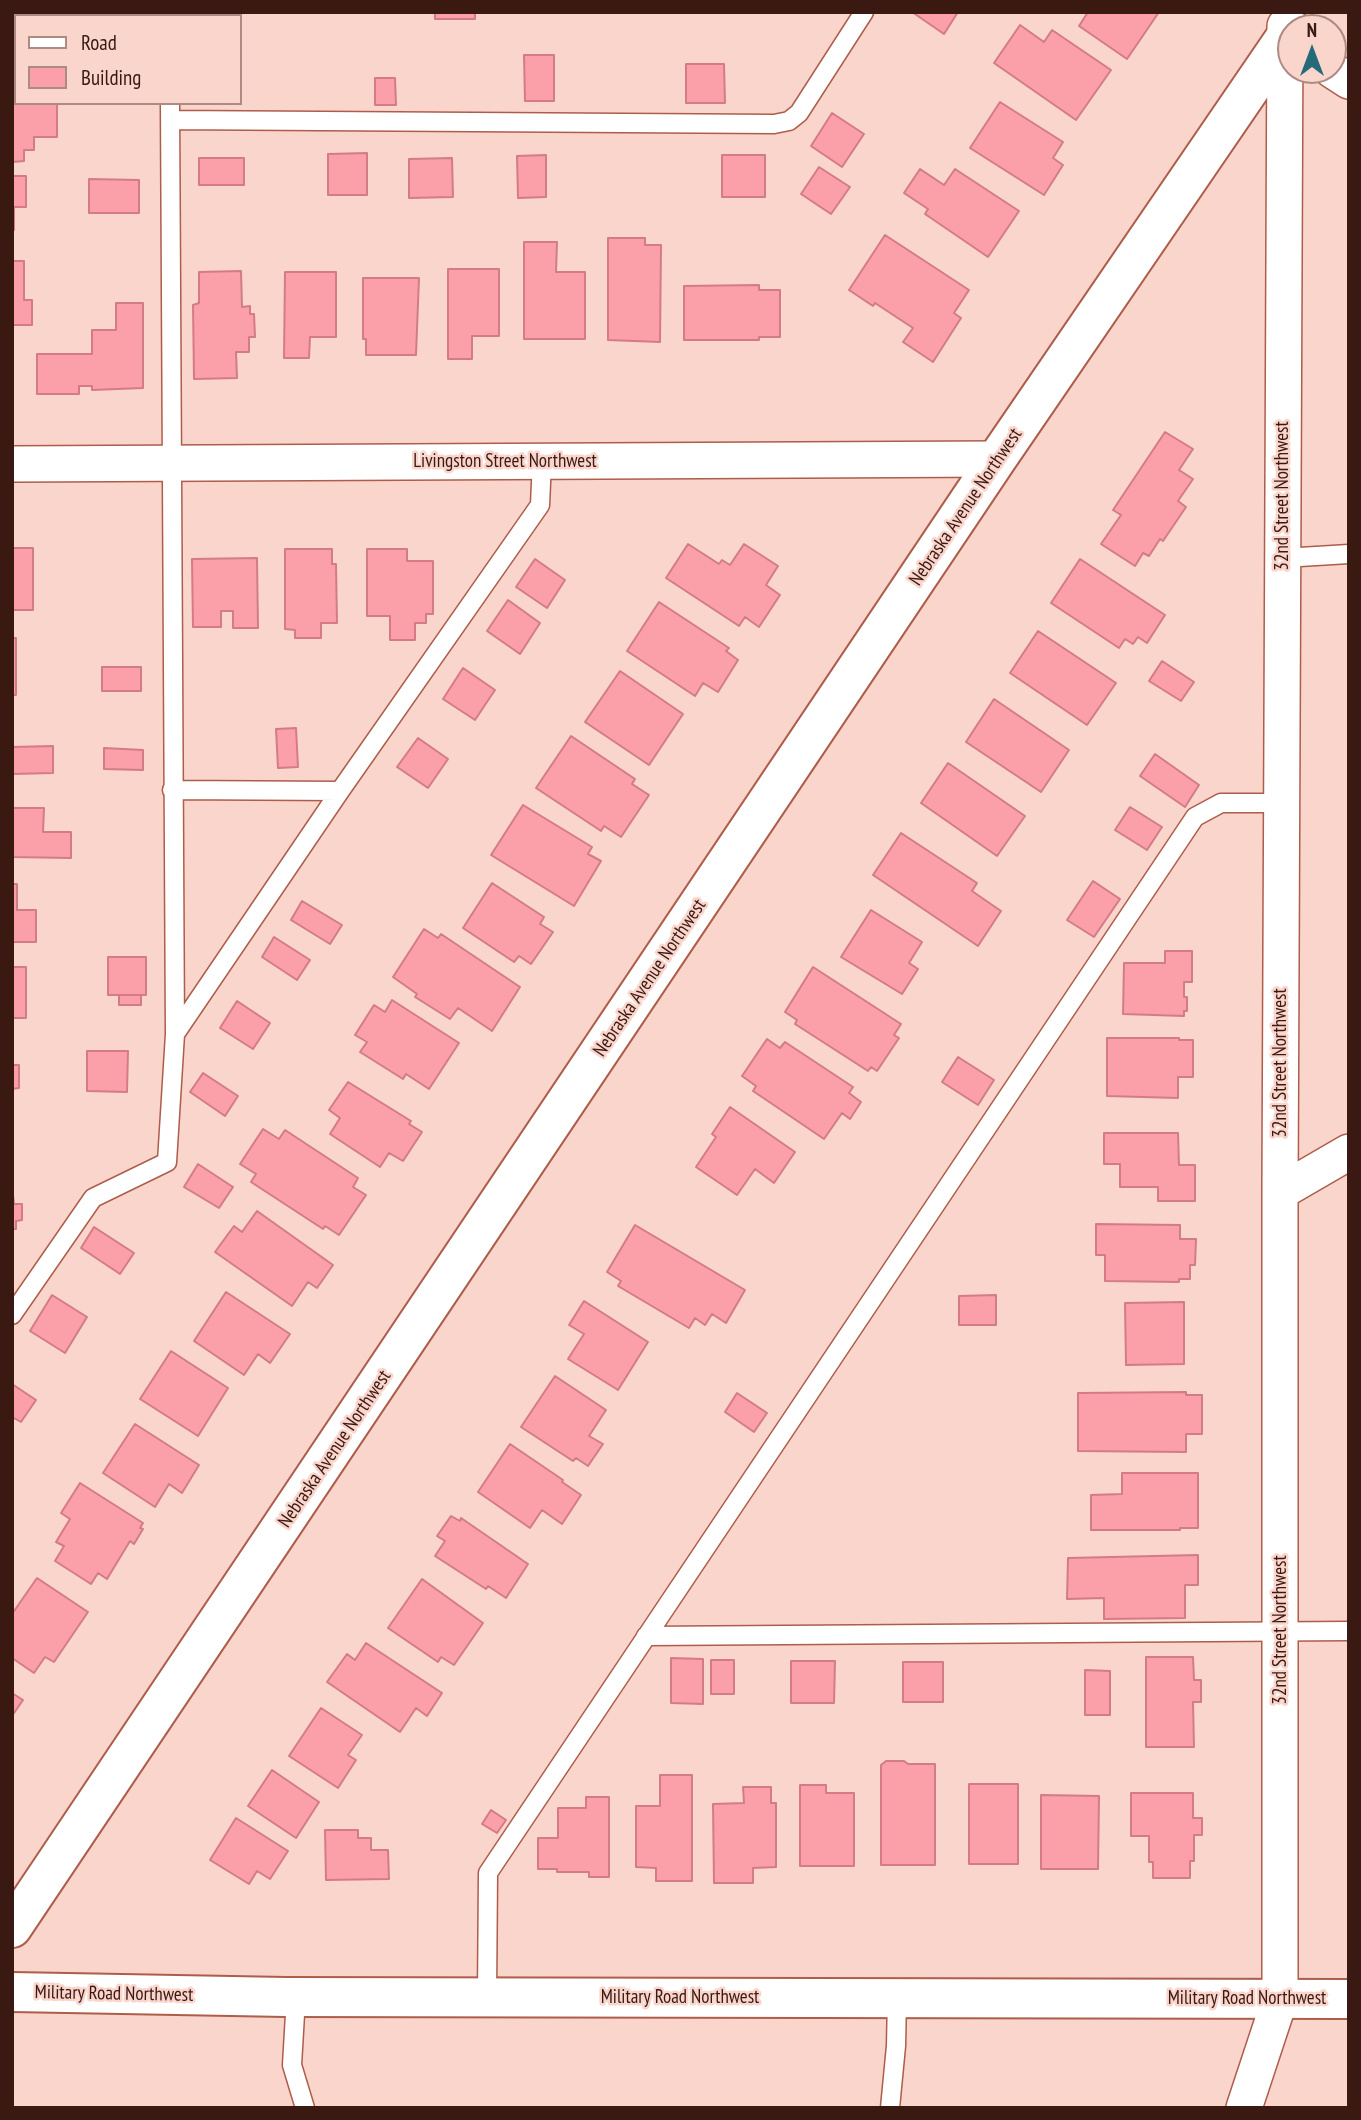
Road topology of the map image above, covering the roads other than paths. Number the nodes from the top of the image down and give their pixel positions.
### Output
1 (864, 12) edge
2 (1277, 48) edge
3 (1290, 84) edge
4 (170, 112) edge
5 (998, 459) junction
6 (542, 461) junction
7 (171, 463) junction
8 (12, 464) edge
9 (1349, 554) edge
10 (1283, 558) junction
11 (172, 790) junction
12 (340, 791) junction
13 (1281, 803) junction
14 (175, 1034) junction
15 (1349, 1152) edge
16 (1280, 1192) junction
17 (12, 1315) edge
18 (1281, 1631) junction
19 (1349, 1631) edge
20 (646, 1636) junction
21 (12, 1928) edge
22 (12, 1992) edge
23 (296, 1997) junction
24 (487, 1997) junction
25 (897, 1998) junction
26 (1280, 1999) junction
27 (1349, 1999) edge
28 (306, 2108) edge
29 (890, 2108) edge
30 (1244, 2108) edge

1 - 4 lane
2 - 5 street, Nebraska Avenue Northwest
3 - 10 street, 32nd Street Northwest
4 - 7 lane
5 - 6 street, Livingston Street Northwest
5 - 21 street, Nebraska Avenue Northwest
6 - 7 street, Livingston Street Northwest
6 - 12 lane
7 - 8 street, Livingston Street Northwest
7 - 11 lane
9 - 10 lane
10 - 13 street, 32nd Street Northwest
11 - 12 lane
11 - 14 lane
12 - 14 lane
13 - 16 street, 32nd Street Northwest
13 - 20 lane
14 - 17 lane
15 - 16 street
16 - 18 street, 32nd Street Northwest
18 - 19 lane
18 - 20 lane
18 - 26 street, 32nd Street Northwest
20 - 24 lane
22 - 23 street, Military Road Northwest
23 - 24 street, Military Road Northwest
23 - 28 lane
24 - 25 street, Military Road Northwest
25 - 26 street, Military Road Northwest
25 - 29 lane
26 - 27 street, Military Road Northwest
26 - 30 street, 32nd Street Northwest

